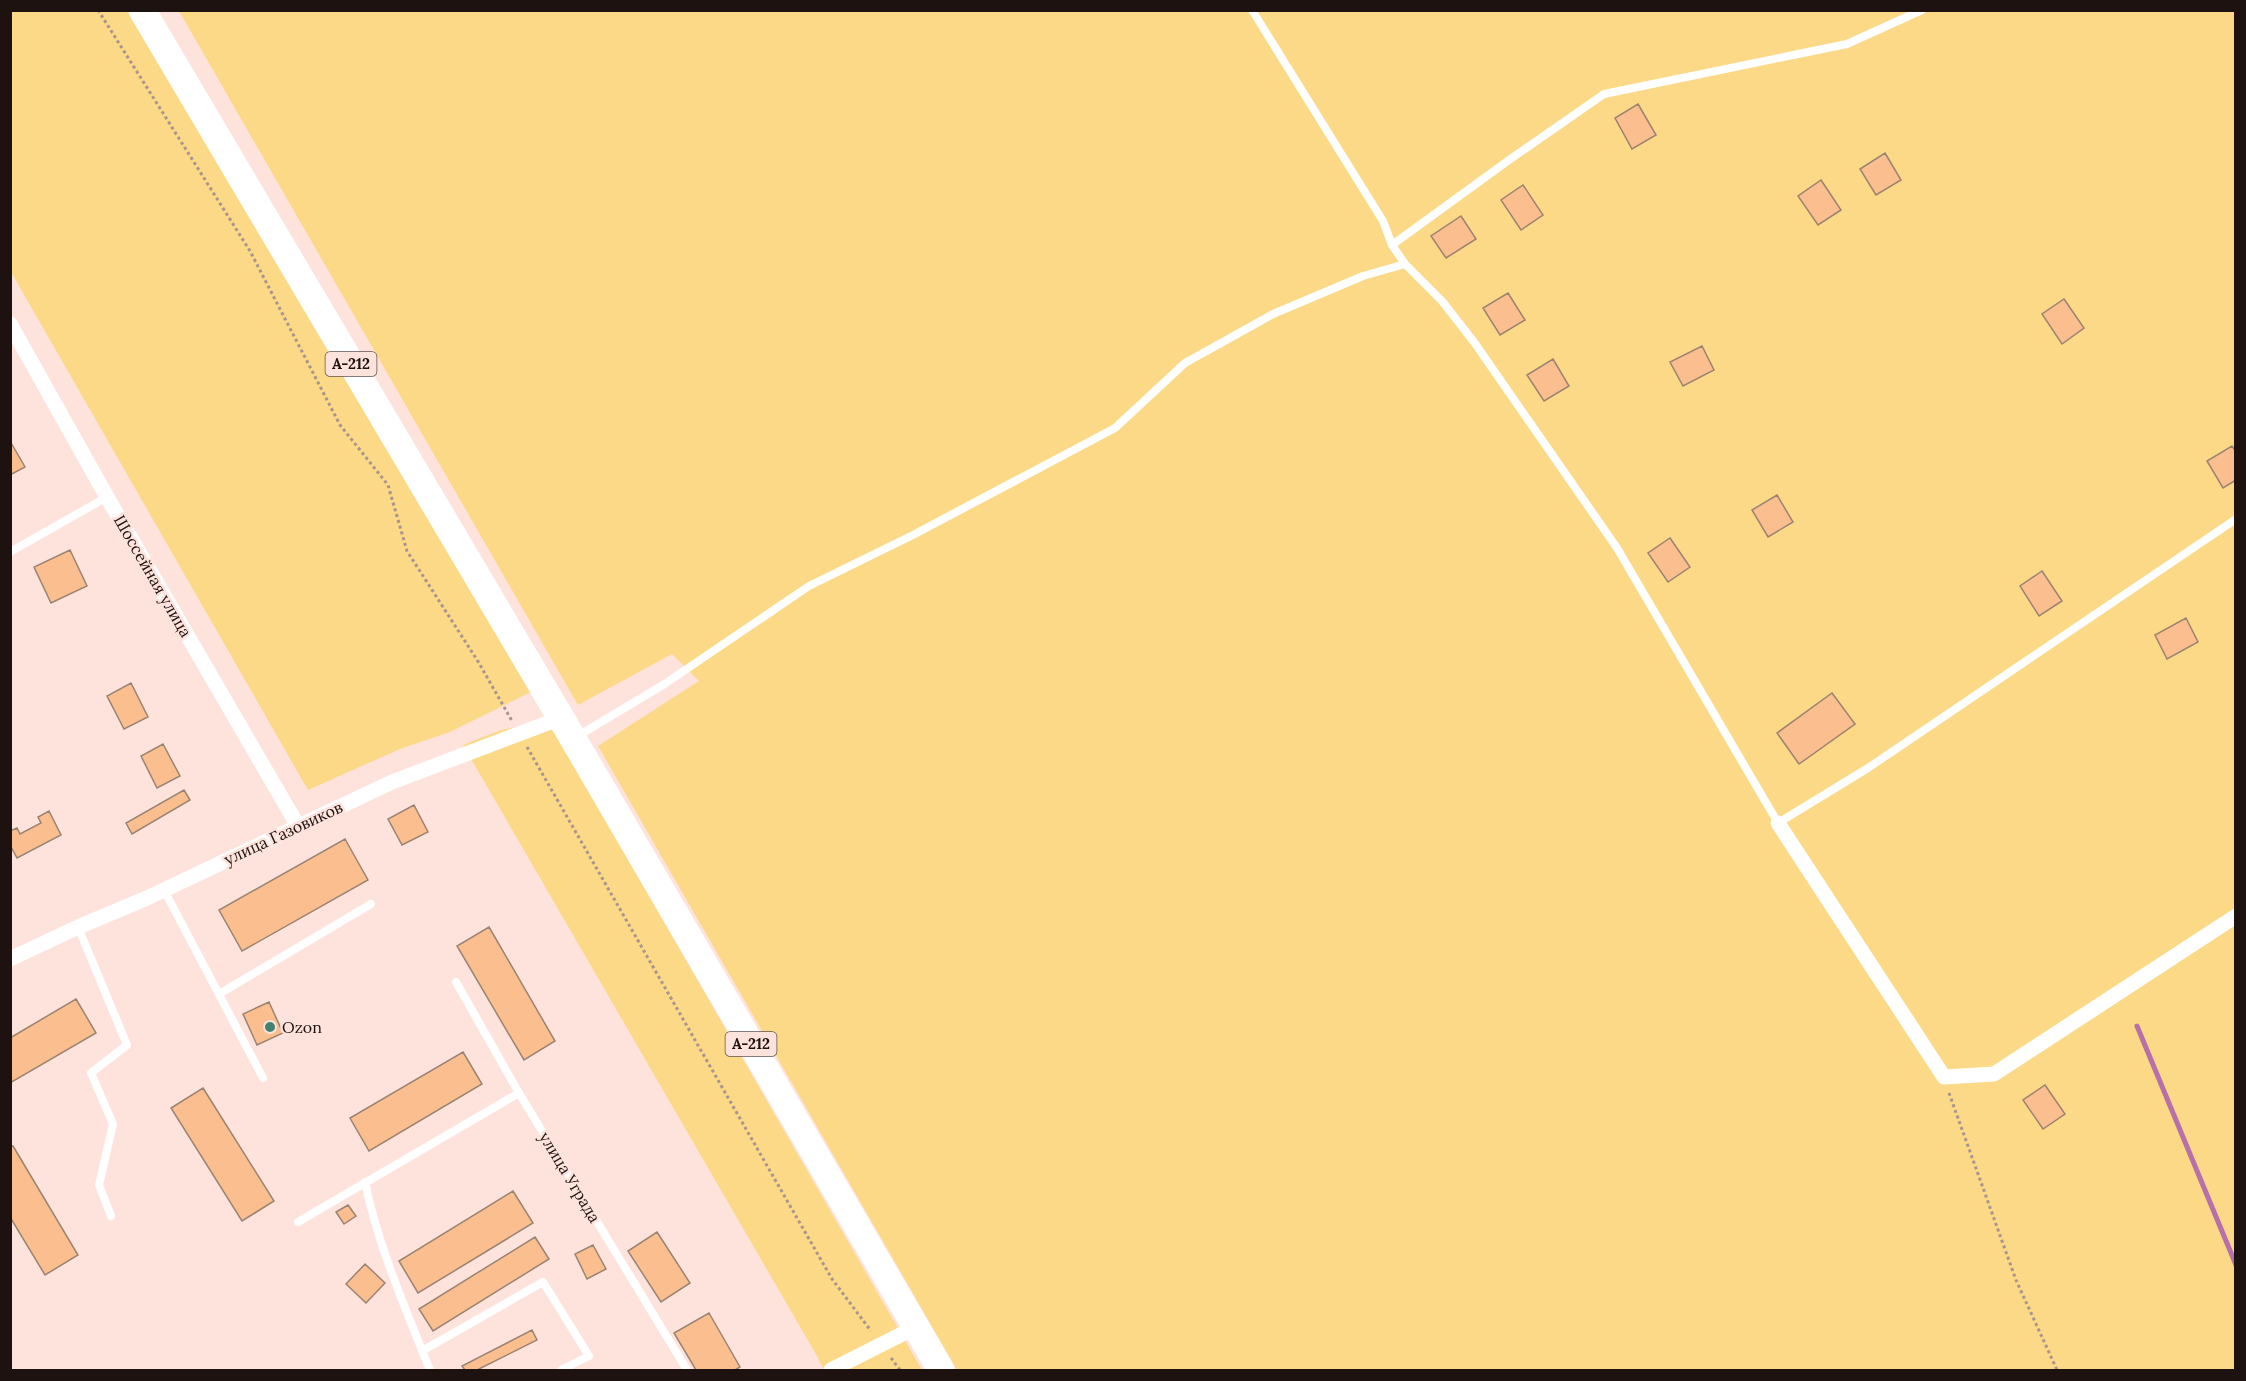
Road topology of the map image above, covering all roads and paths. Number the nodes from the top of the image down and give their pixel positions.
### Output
1 (98, 10) edge
2 (142, 10) edge
3 (1252, 10) edge
4 (1922, 10) edge
5 (1392, 245) junction
6 (1405, 264) junction
7 (10, 324) edge
8 (107, 497) junction
9 (2235, 519) edge
10 (10, 552) edge
11 (567, 728) junction
12 (520, 733) junction
13 (1778, 823) junction
14 (298, 826) junction
15 (164, 890) junction
16 (371, 904) dead end
17 (2235, 916) edge
18 (78, 927) junction
19 (10, 959) edge
20 (456, 982) dead end
21 (219, 994) junction
22 (1944, 1077) junction
23 (263, 1078) dead end
24 (519, 1093) junction
25 (365, 1182) junction
26 (111, 1216) dead end
27 (298, 1222) dead end
28 (916, 1327) junction
29 (881, 1345) junction
30 (422, 1351) junction
31 (430, 1371) edge
32 (561, 1371) edge
33 (687, 1371) edge
34 (831, 1371) edge
35 (900, 1371) edge
36 (941, 1371) edge
37 (2057, 1371) edge

1 - 12 path
2 - 11 highway, А-212
3 - 5 lane
4 - 5 lane
5 - 6 lane
6 - 11 lane
6 - 13 lane
7 - 8 street, Шоссейная улица
8 - 10 lane
8 - 14 street, Шоссейная улица
9 - 13 lane
11 - 12 street, улица Газовиков
11 - 28 highway, А-212
12 - 14 street, улица Газовиков
12 - 29 path
13 - 22 street
14 - 15 street, улица Газовиков
15 - 18 street, улица Газовиков
15 - 21 lane
16 - 21 lane
17 - 22 street
18 - 19 street, улица Газовиков
18 - 26 lane
20 - 24 lane, улица Уграда
21 - 23 lane
22 - 37 path
24 - 25 lane
24 - 33 lane, улица Уграда
25 - 27 lane
25 - 30 lane
28 - 29 street
28 - 36 highway, А-212
29 - 34 street
29 - 35 path
30 - 31 lane
30 - 32 lane

